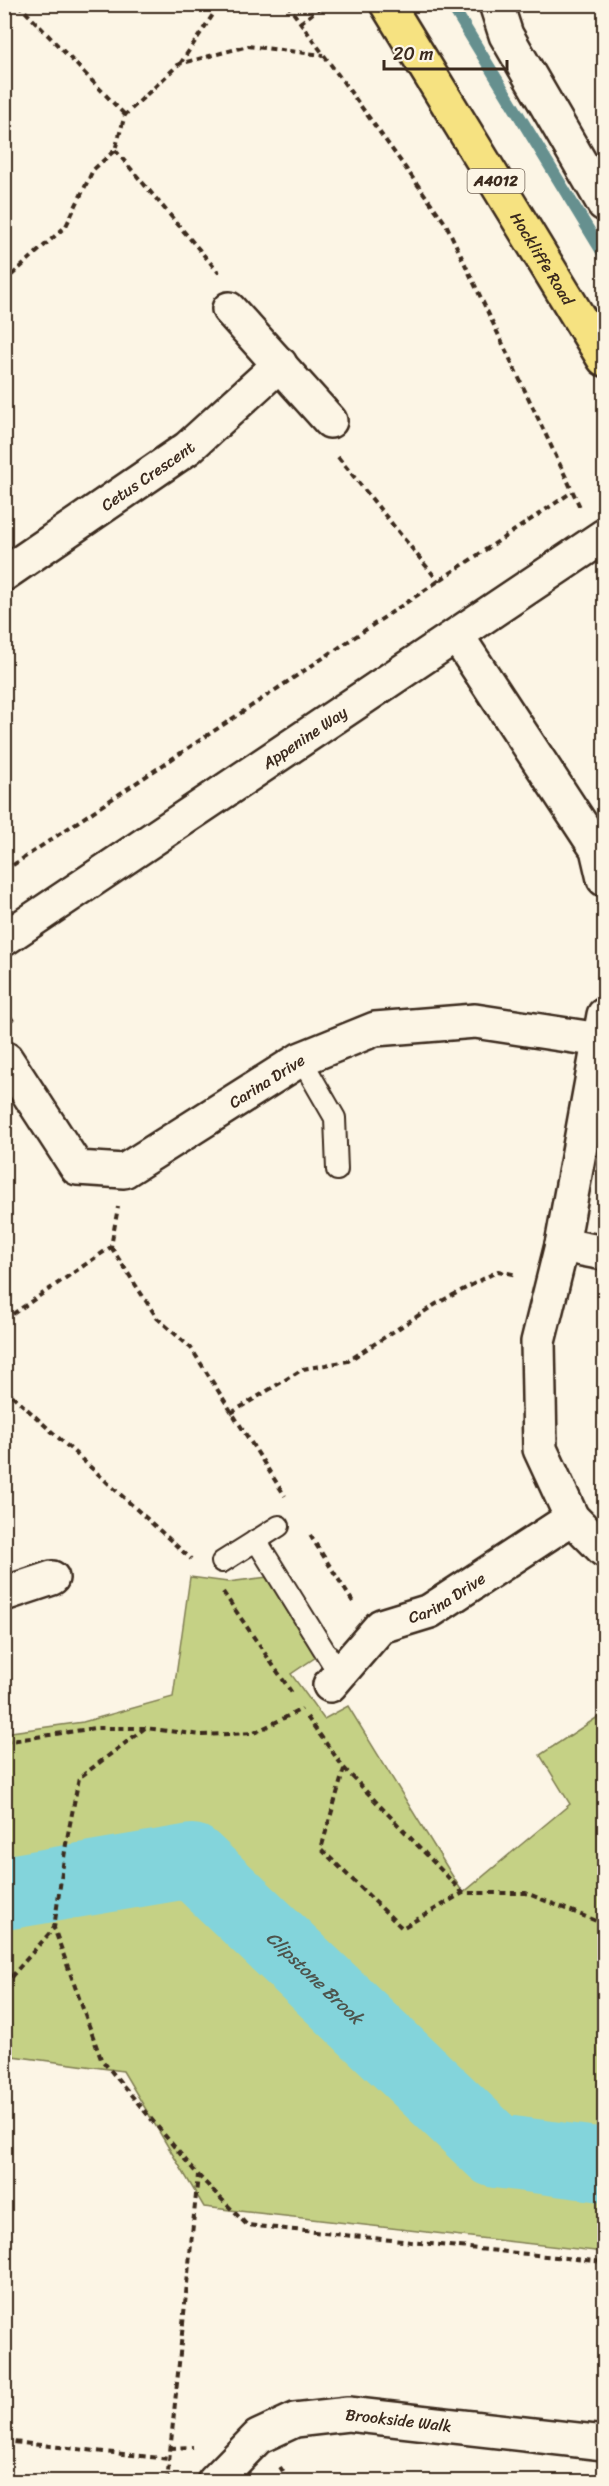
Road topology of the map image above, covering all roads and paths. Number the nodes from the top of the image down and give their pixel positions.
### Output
1 (18, 4) edge
2 (220, 4) edge
3 (286, 4) edge
4 (326, 4) edge
5 (387, 4) edge
6 (496, 4) edge
7 (300, 23) junction
8 (323, 55) junction
9 (180, 64) junction
10 (125, 115) junction
11 (115, 150) junction
12 (604, 204) edge
13 (4, 282) edge
14 (229, 309) joint
15 (604, 359) edge
16 (280, 364) junction
17 (330, 421) joint
18 (572, 492) junction
19 (580, 509) dead end
20 (604, 536) edge
21 (4, 574) edge
22 (440, 582) junction
23 (457, 636) junction
24 (4, 871) edge
25 (604, 879) edge
26 (4, 939) edge
27 (602, 1027) edge
28 (6, 1059) dead end
29 (301, 1059) junction
30 (337, 1170) dead end
31 (124, 1171) junction
32 (562, 1245) junction
33 (111, 1247) junction
34 (604, 1253) edge
35 (553, 1282) junction
36 (4, 1320) edge
37 (231, 1413) junction
38 (291, 1506) dead end
39 (572, 1518) junction
40 (279, 1526) dead end
41 (309, 1534) dead end
42 (256, 1540) junction
43 (604, 1550) edge
44 (222, 1562) dead end
45 (52, 1578) dead end
46 (4, 1594) edge
47 (381, 1626) junction
48 (334, 1679) junction
49 (145, 1728) junction
50 (4, 1742) edge
51 (344, 1768) dead end
52 (463, 1893) dead end
53 (54, 1928) junction
54 (4, 1985) edge
55 (198, 2175) junction
56 (604, 2262) edge
57 (4, 2442) edge
58 (604, 2443) edge
59 (169, 2459) junction
60 (166, 2481) edge
61 (214, 2481) edge

1 - 10 path
2 - 9 path
3 - 7 path
4 - 7 path
5 - 15 main road, Hockliffe Road / A4012
6 - 12 street
7 - 8 path
8 - 9 path
8 - 18 path
9 - 10 path
10 - 11 path
11 - 13 path
11 - 14 path
14 - 16 street
16 - 17 street
16 - 21 street, Cetus Crescent
17 - 22 path
18 - 19 path
18 - 22 path
20 - 23 street, Appenine Way
22 - 24 path
23 - 25 street
23 - 26 street, Appenine Way
27 - 29 street, Carina Drive
27 - 32 street, Carina Drive
28 - 31 street
29 - 30 lane
29 - 31 street, Carina Drive
31 - 33 path
32 - 34 street
32 - 35 street, Carina Drive
33 - 36 path
33 - 37 path
35 - 37 path
35 - 39 street, Carina Drive
37 - 38 path
39 - 43 street, Carina Drive
39 - 47 street, Carina Drive
40 - 42 lane
41 - 47 path
42 - 44 lane
42 - 48 lane
45 - 46 street
47 - 48 street
48 - 49 path
49 - 50 path
49 - 53 path
51 - 52 path
53 - 54 path
53 - 55 path
55 - 56 path
55 - 59 path
57 - 59 path
58 - 61 street, Brookside Walk
59 - 60 path

